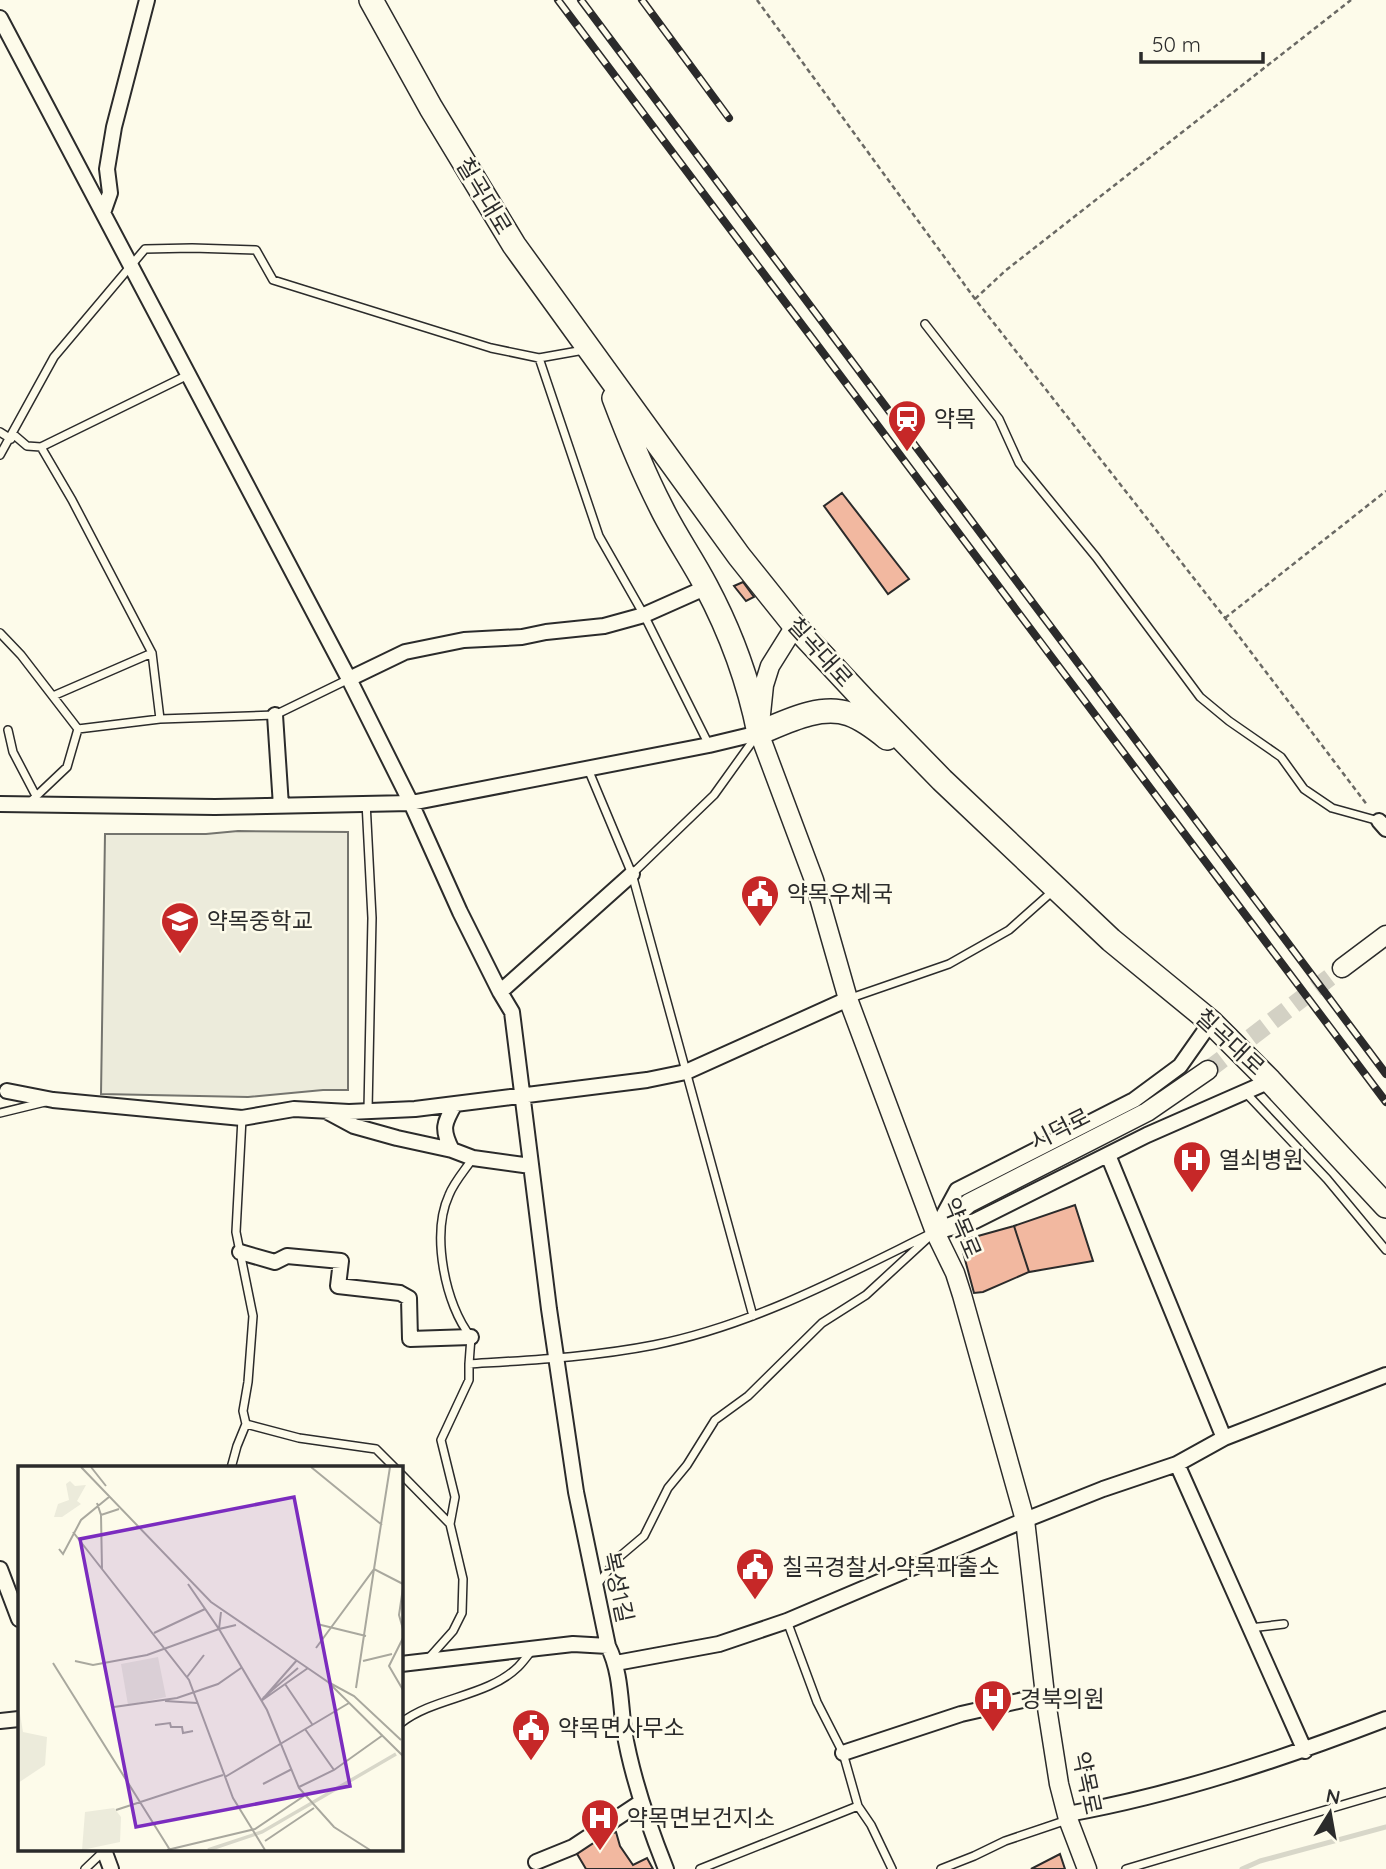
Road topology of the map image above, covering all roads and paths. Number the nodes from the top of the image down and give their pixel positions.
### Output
1 (147, 0) edge
2 (371, 0) edge
3 (757, 0) edge
4 (1351, 0) edge
5 (0, 18) edge
6 (103, 213) junction
7 (131, 265) junction
8 (975, 299) junction
9 (925, 324) dead end
10 (588, 350) junction
11 (539, 358) junction
12 (604, 372) junction
13 (188, 375) junction
14 (0, 432) edge
15 (12, 436) junction
16 (41, 447) junction
17 (0, 455) edge
18 (1386, 491) edge
19 (707, 587) junction
20 (644, 615) junction
21 (1225, 618) junction
22 (795, 626) junction
23 (0, 633) edge
24 (152, 653) junction
25 (349, 679) junction
26 (53, 696) junction
27 (275, 715) junction
28 (160, 719) junction
29 (79, 729) junction
30 (8, 730) dead end
31 (759, 733) junction
32 (709, 745) junction
33 (587, 768) junction
34 (942, 780) junction
35 (32, 800) junction
36 (366, 802) junction
37 (411, 803) junction
38 (0, 804) edge
39 (281, 806) junction
40 (1383, 825) edge
41 (632, 874) junction
42 (1056, 888) junction
43 (1386, 935) edge
44 (1342, 968) tunnel mouth
45 (500, 992) junction
46 (848, 999) junction
47 (1211, 1022) junction
48 (1208, 1070) tunnel mouth
49 (686, 1072) junction
50 (1270, 1081) junction
51 (7, 1091) dead end
52 (1245, 1092) junction
53 (523, 1096) junction
54 (53, 1100) junction
55 (456, 1104) junction
56 (323, 1110) junction
57 (368, 1110) junction
58 (0, 1113) edge
59 (242, 1118) junction
60 (452, 1150) junction
61 (1108, 1155) junction
62 (473, 1158) junction
63 (531, 1166) junction
64 (1384, 1200) edge
65 (935, 1232) junction
66 (1386, 1250) edge
67 (240, 1252) junction
68 (753, 1316) junction
69 (471, 1337) junction
70 (558, 1358) junction
71 (469, 1364) junction
72 (1386, 1375) edge
73 (246, 1424) junction
74 (1224, 1438) junction
75 (1177, 1464) junction
76 (232, 1466) edge
77 (393, 1466) edge
78 (402, 1475) edge
79 (1025, 1520) junction
80 (450, 1524) junction
81 (0, 1569) edge
82 (595, 1588) junction
83 (18, 1616) edge
84 (787, 1621) junction
85 (1284, 1625) dead end
86 (1250, 1629) junction
87 (608, 1646) junction
88 (533, 1648) junction
89 (428, 1659) junction
90 (616, 1663) junction
91 (402, 1664) edge
92 (1045, 1695) junction
93 (18, 1719) edge
94 (1386, 1719) edge
95 (0, 1721) edge
96 (402, 1722) edge
97 (1304, 1751) junction
98 (844, 1753) junction
99 (1386, 1792) edge
100 (641, 1802) junction
101 (858, 1806) junction
102 (1068, 1816) junction
103 (103, 1852) edge
104 (106, 1852) edge
105 (536, 1862) dead end
106 (85, 1869) edge
107 (111, 1869) edge
108 (666, 1869) edge
109 (701, 1869) edge
110 (892, 1869) edge
111 (941, 1869) edge
112 (1087, 1869) edge
113 (1126, 1869) edge

1 - 6 street
2 - 10 main road, 칠곡대로
3 - 8 path
4 - 8 path
5 - 6 street, 복성1길
6 - 7 street, 복성1길
7 - 11 lane
7 - 13 street, 복성1길
7 - 15 lane
8 - 21 path
9 - 40 lane
10 - 11 lane
10 - 12 main road, 칠곡대로
11 - 20 lane
12 - 19 main road
12 - 22 main road, 칠곡대로
13 - 16 lane
13 - 25 street, 복성1길
14 - 15 lane
15 - 16 lane
15 - 17 lane
16 - 24 lane
18 - 21 path
19 - 20 street
19 - 31 main road
20 - 25 street
20 - 32 lane
21 - 40 path
22 - 31 street, 약목로
22 - 34 main road, 칠곡대로
23 - 26 lane
24 - 26 lane
24 - 28 lane
25 - 27 lane
25 - 37 street, 복성1길
26 - 29 lane
27 - 28 lane
27 - 39 street
28 - 29 lane
29 - 35 lane
30 - 35 lane
31 - 32 street
31 - 34 main road
31 - 41 lane
31 - 46 street, 약목로
32 - 33 street
33 - 37 street
33 - 41 lane
34 - 42 main road, 칠곡대로
35 - 38 street
35 - 39 street
36 - 37 street
36 - 39 street
36 - 57 lane
37 - 45 street, 복성1길
41 - 45 street
41 - 49 lane
42 - 46 lane
42 - 47 main road, 칠곡대로
43 - 44 street
45 - 53 street, 복성1길
46 - 49 street
46 - 65 street, 약목로
47 - 50 main road, 칠곡대로
47 - 65 street
48 - 65 street, 시덕로
49 - 53 street
49 - 68 lane
50 - 52 street
50 - 64 main road, 칠곡대로
51 - 54 street
52 - 61 street
52 - 66 lane
53 - 55 street
53 - 63 street, 복성1길
54 - 58 lane
54 - 59 street
55 - 57 street
55 - 60 street
56 - 57 street
56 - 59 street
56 - 60 street
59 - 67 lane
60 - 62 street
61 - 65 street
61 - 74 street
62 - 63 street
62 - 69 lane
63 - 70 street, 복성1길
65 - 68 lane
65 - 79 street, 약목로
65 - 82 lane
67 - 69 street
67 - 73 lane
68 - 70 lane
69 - 71 lane
70 - 71 lane
70 - 82 street, 복성1길
71 - 80 lane
72 - 74 street
73 - 76 lane
73 - 77 lane
74 - 75 street
75 - 79 street
75 - 86 street
78 - 80 lane
79 - 84 street
79 - 92 street, 약목로
80 - 89 lane
81 - 83 street
82 - 87 street, 복성1길
84 - 90 street
84 - 98 lane
85 - 86 lane
86 - 97 street
87 - 88 street
87 - 90 street, 복성1길
88 - 89 street
88 - 96 lane
89 - 91 street
90 - 100 street, 복성1길
92 - 98 street
92 - 102 street, 약목로
93 - 95 street
94 - 97 street
97 - 102 street
98 - 101 lane
99 - 113 lane
100 - 105 street
100 - 108 street, 복성1길
101 - 109 lane
101 - 110 lane
102 - 111 lane
102 - 112 street, 약목로
103 - 106 lane
104 - 107 street

